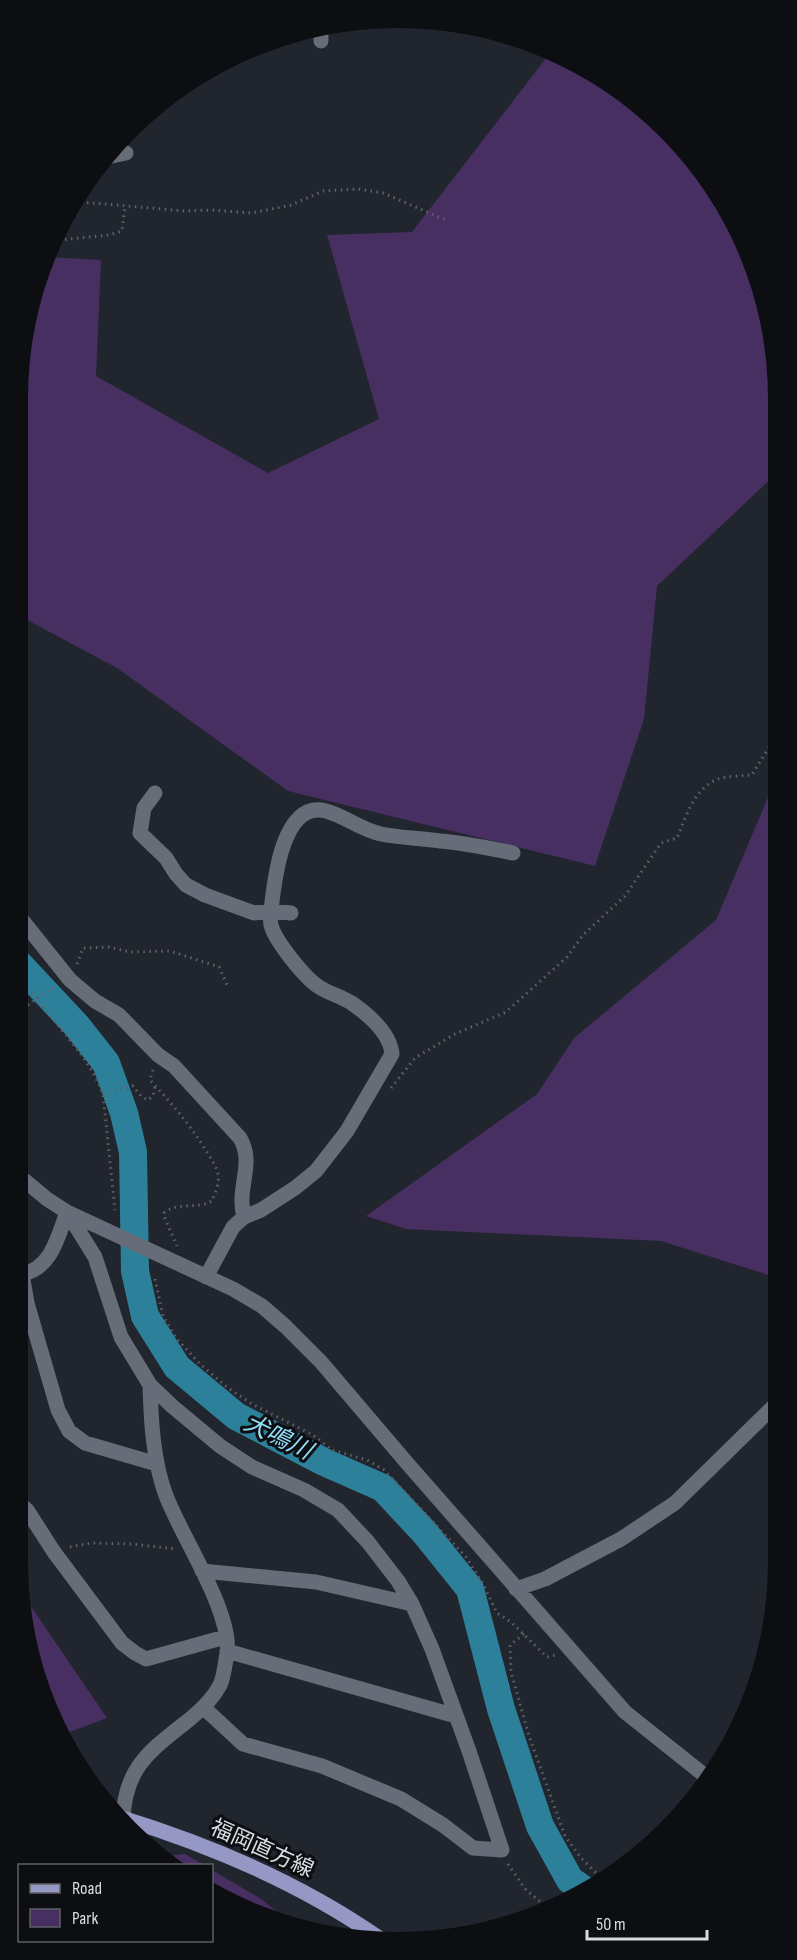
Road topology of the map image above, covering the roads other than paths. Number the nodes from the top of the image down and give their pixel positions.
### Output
1 (126, 153) dead end
2 (121, 154) edge
3 (156, 793) dead end
4 (513, 853) dead end
5 (271, 911) junction
6 (291, 913) dead end
7 (28, 927) edge
8 (28, 1183) edge
9 (67, 1212) junction
10 (244, 1217) junction
11 (28, 1273) edge
12 (206, 1277) junction
13 (28, 1307) edge
14 (150, 1385) junction
15 (768, 1411) edge
16 (158, 1464) junction
17 (28, 1512) edge
18 (202, 1571) junction
19 (516, 1589) junction
20 (412, 1604) junction
21 (226, 1644) junction
22 (204, 1708) junction
23 (456, 1716) junction
24 (702, 1773) edge
25 (123, 1808) edge
26 (138, 1824) edge
27 (367, 1930) edge

1 - 2 street
3 - 5 street
4 - 5 street
5 - 6 street
5 - 10 street
7 - 10 street
8 - 9 street
9 - 11 street
9 - 12 street
9 - 14 street
10 - 12 street
12 - 19 street
13 - 16 street
14 - 16 street
14 - 20 street
15 - 19 street
16 - 18 street
17 - 21 street
18 - 20 street
18 - 21 street
19 - 24 street
20 - 23 street
21 - 22 street
21 - 23 street
22 - 23 street
22 - 25 street
26 - 27 main road, 福岡直方線

